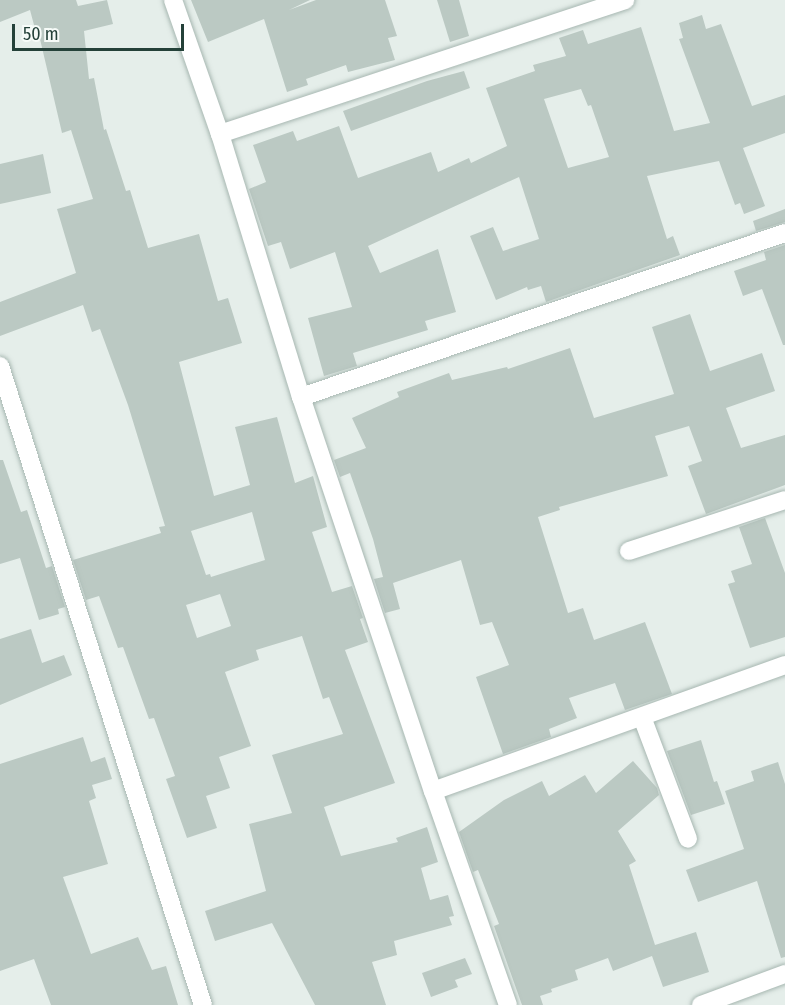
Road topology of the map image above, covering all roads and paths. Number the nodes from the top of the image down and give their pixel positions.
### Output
1 (173, 0) edge
2 (625, 0) edge
3 (220, 134) junction
4 (785, 233) edge
5 (0, 366) edge
6 (301, 397) junction
7 (785, 500) edge
8 (629, 551) dead end
9 (785, 665) edge
10 (642, 717) junction
11 (433, 791) junction
12 (688, 839) dead end
13 (785, 974) edge
14 (203, 1005) edge
15 (508, 1005) edge
16 (701, 1005) edge

1 - 3 street
2 - 3 street
3 - 6 street
4 - 6 street
5 - 14 street
6 - 11 street
7 - 8 street
9 - 10 street
10 - 11 street
10 - 12 street
11 - 15 street
13 - 16 street

